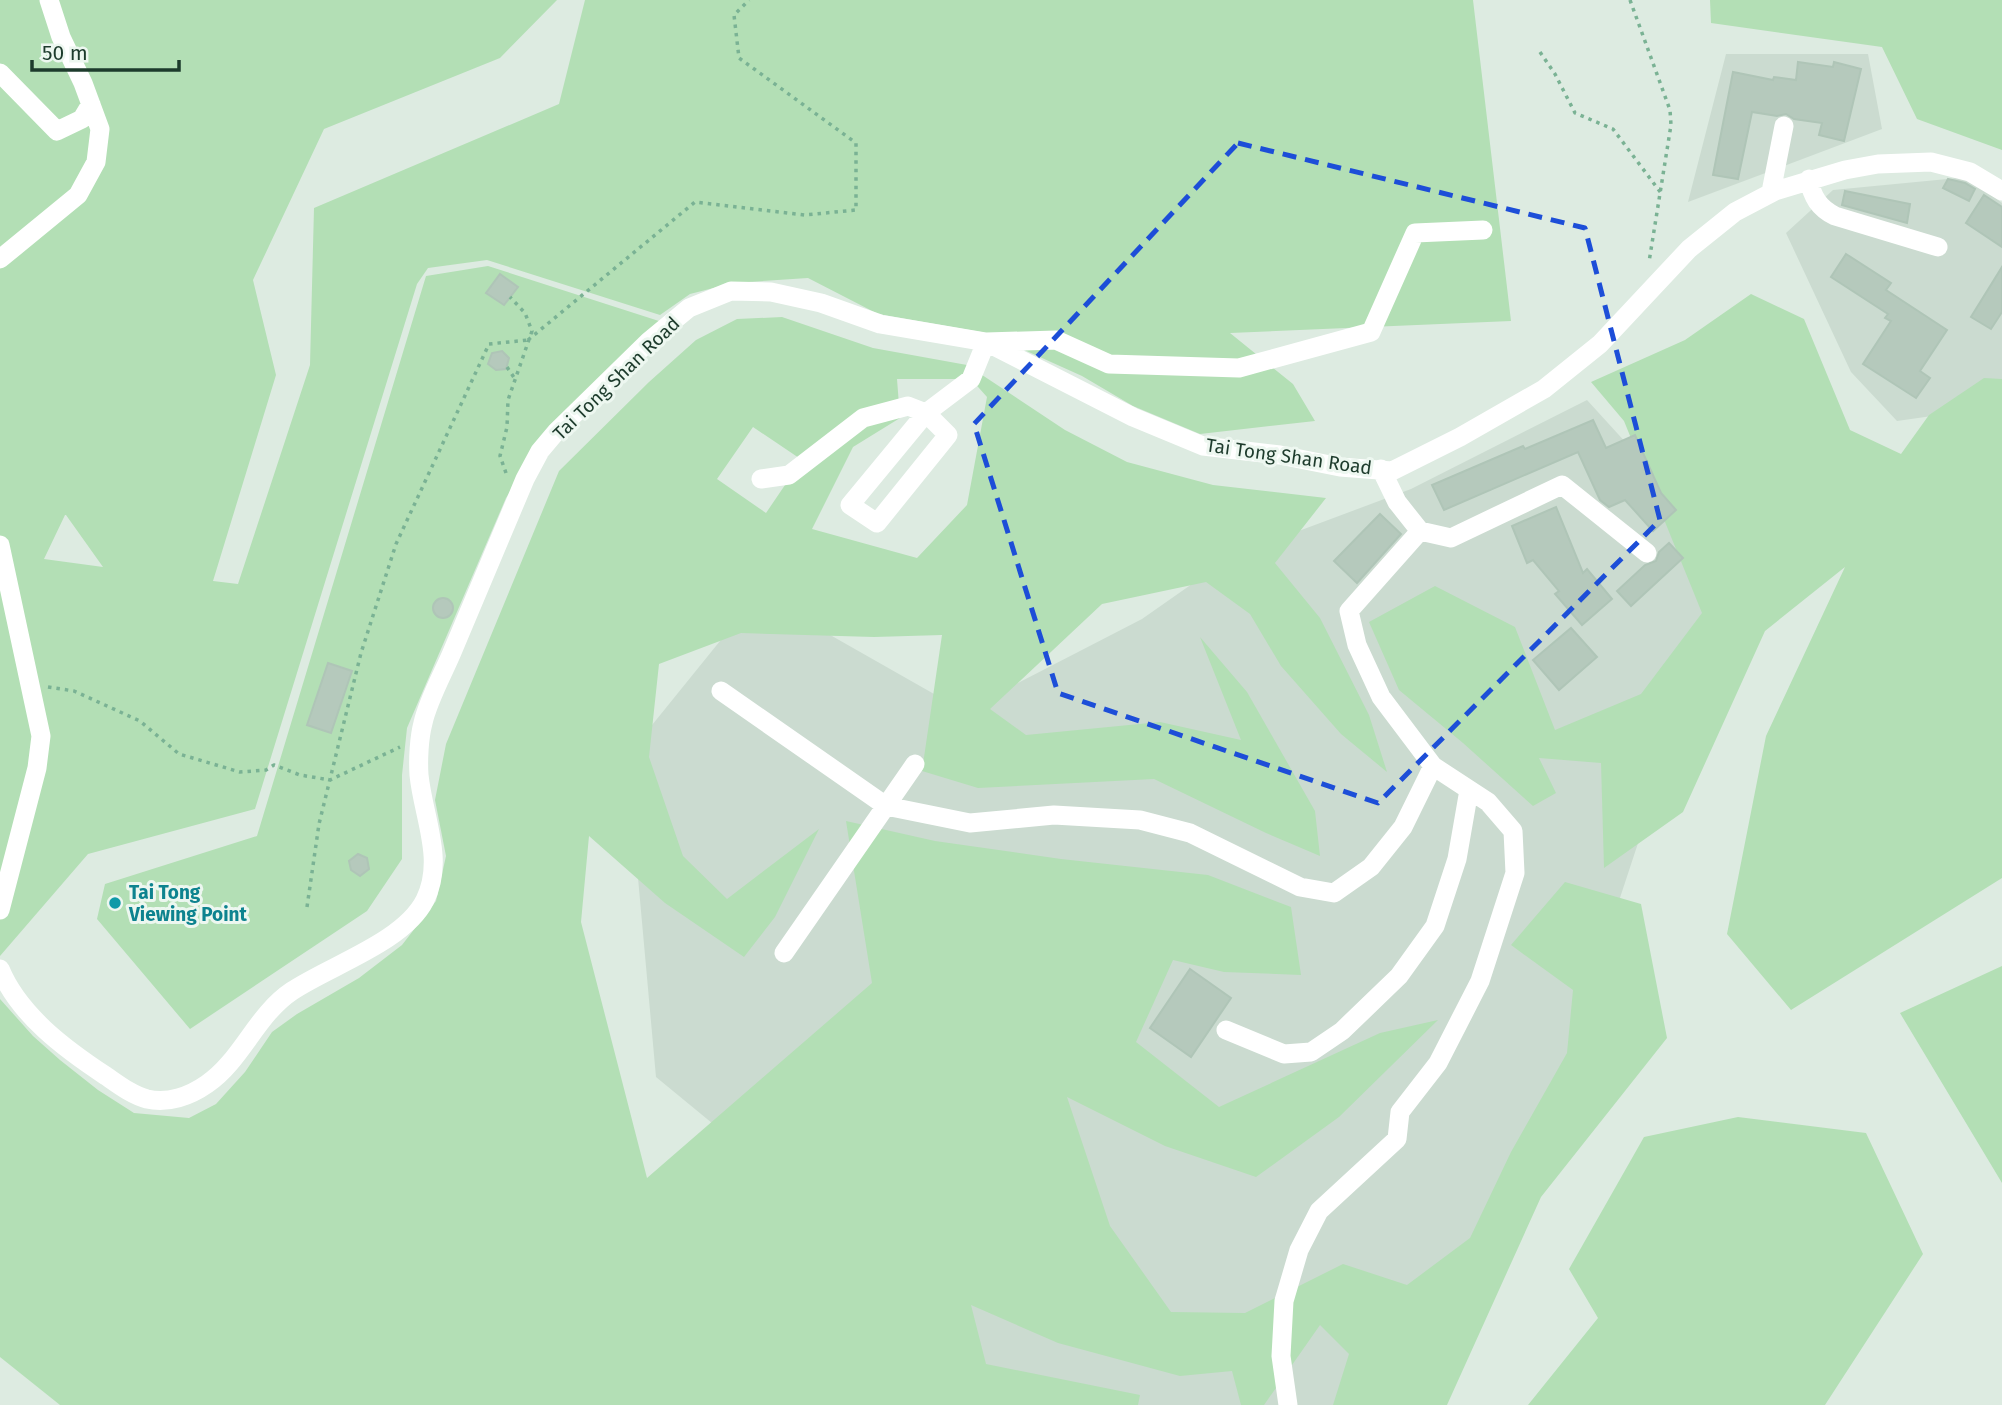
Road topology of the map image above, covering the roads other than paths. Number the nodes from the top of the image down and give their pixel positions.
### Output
1 (49, 0) edge
2 (0, 73) edge
3 (91, 104) junction
4 (1784, 126) dead end
5 (1809, 179) junction
6 (2002, 191) edge
7 (1771, 192) junction
8 (1483, 230) dead end
9 (1938, 247) dead end
10 (0, 259) edge
11 (994, 346) junction
12 (926, 413) junction
13 (1381, 469) junction
14 (761, 479) dead end
15 (1420, 531) junction
16 (0, 545) edge
17 (1647, 553) dead end
18 (721, 691) dead end
19 (915, 764) dead end
20 (1433, 766) junction
21 (1469, 790) junction
22 (886, 806) junction
23 (0, 910) edge
24 (784, 953) dead end
25 (0, 968) edge
26 (1226, 1030) dead end
27 (1288, 1405) edge

1 - 3 street
2 - 3 street
3 - 10 street
4 - 7 street
5 - 6 street, Tai Tong Shan Road
5 - 7 street, Tai Tong Shan Road
5 - 9 street
7 - 13 street, Tai Tong Shan Road
8 - 11 street
11 - 12 street
11 - 13 street, Tai Tong Shan Road
11 - 25 street, Tai Tong Shan Road
12 - 12 street
12 - 14 street
13 - 15 street
15 - 17 street
15 - 20 street
16 - 23 street
18 - 22 street
19 - 22 street
20 - 21 street
20 - 22 street
21 - 26 street
21 - 27 street
22 - 24 street

